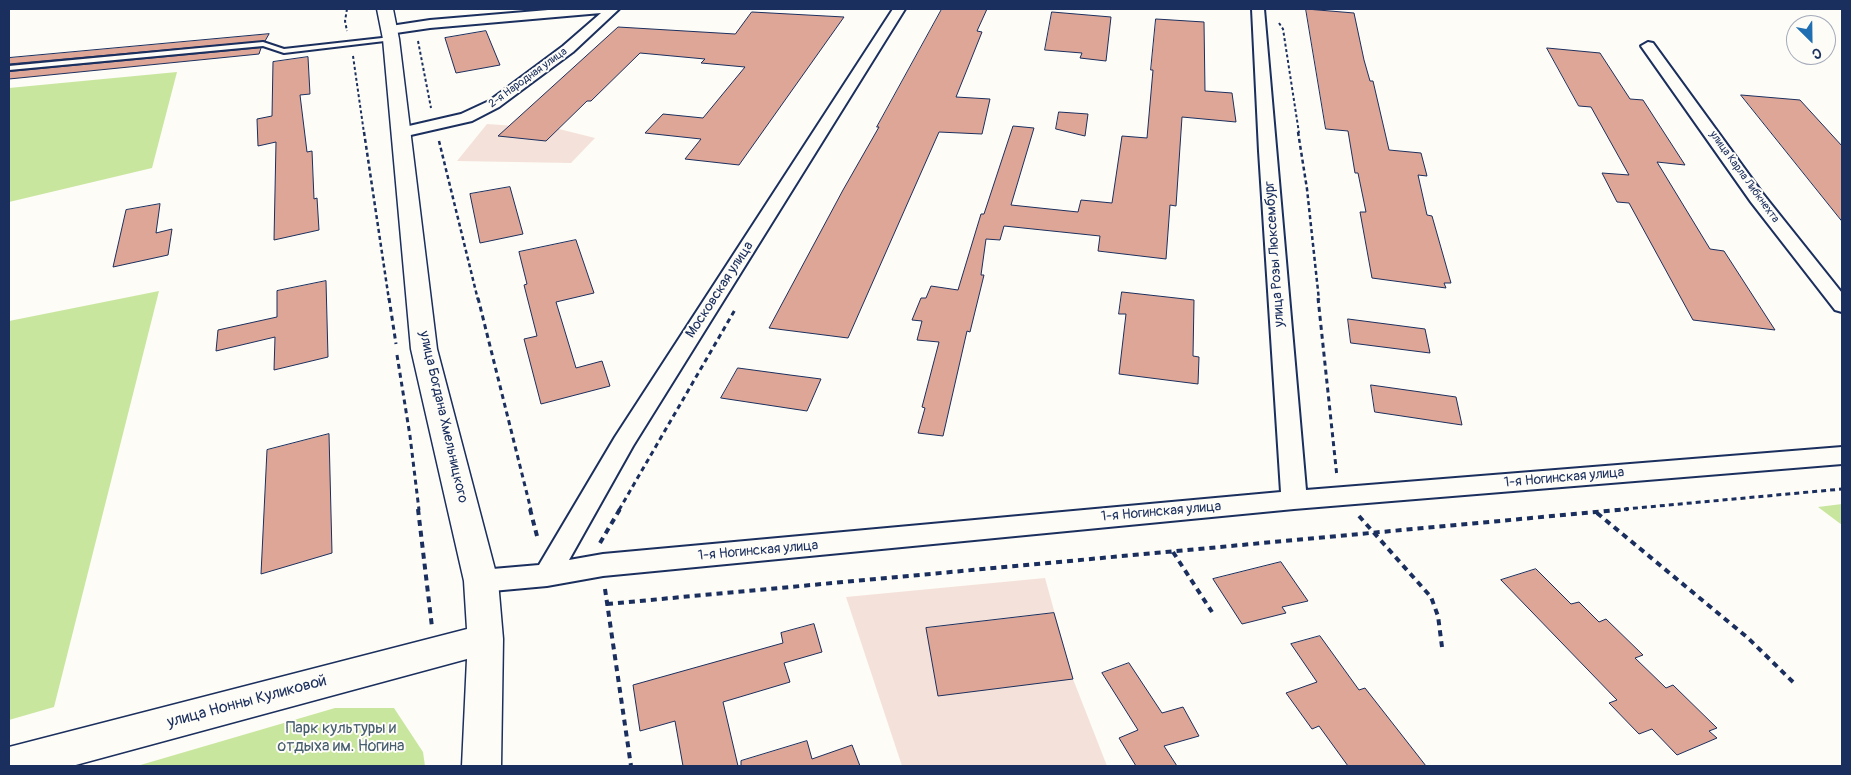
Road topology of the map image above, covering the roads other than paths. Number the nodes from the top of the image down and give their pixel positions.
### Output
1 (602, 9) edge
2 (613, 9) edge
3 (899, 9) edge
4 (1258, 9) edge
5 (395, 26) edge
6 (1648, 46) dead end
7 (9, 68) edge
8 (402, 132) junction
9 (1842, 306) edge
10 (1842, 456) edge
11 (1294, 500) junction
12 (547, 575) junction
13 (480, 581) junction
14 (485, 639) junction
15 (9, 765) edge
16 (482, 766) edge

1 - 5 street
2 - 8 street, 2-я Народная улица
3 - 12 street, Московская улица
4 - 11 street, улица Розы Люксембург
5 - 7 lane
5 - 8 street, улица Богдана Хмельницкого
6 - 9 street, улица Карла Либкнехта
8 - 13 street, улица Богдана Хмельницкого
10 - 11 street, 1-я Ногинская улица
11 - 12 street, 1-я Ногинская улица
12 - 13 street, 1-я Ногинская улица
13 - 14 street, улица Богдана Хмельницкого
14 - 15 street, улица Нонны Куликовой
14 - 16 street, улица Богдана Хмельницкого

